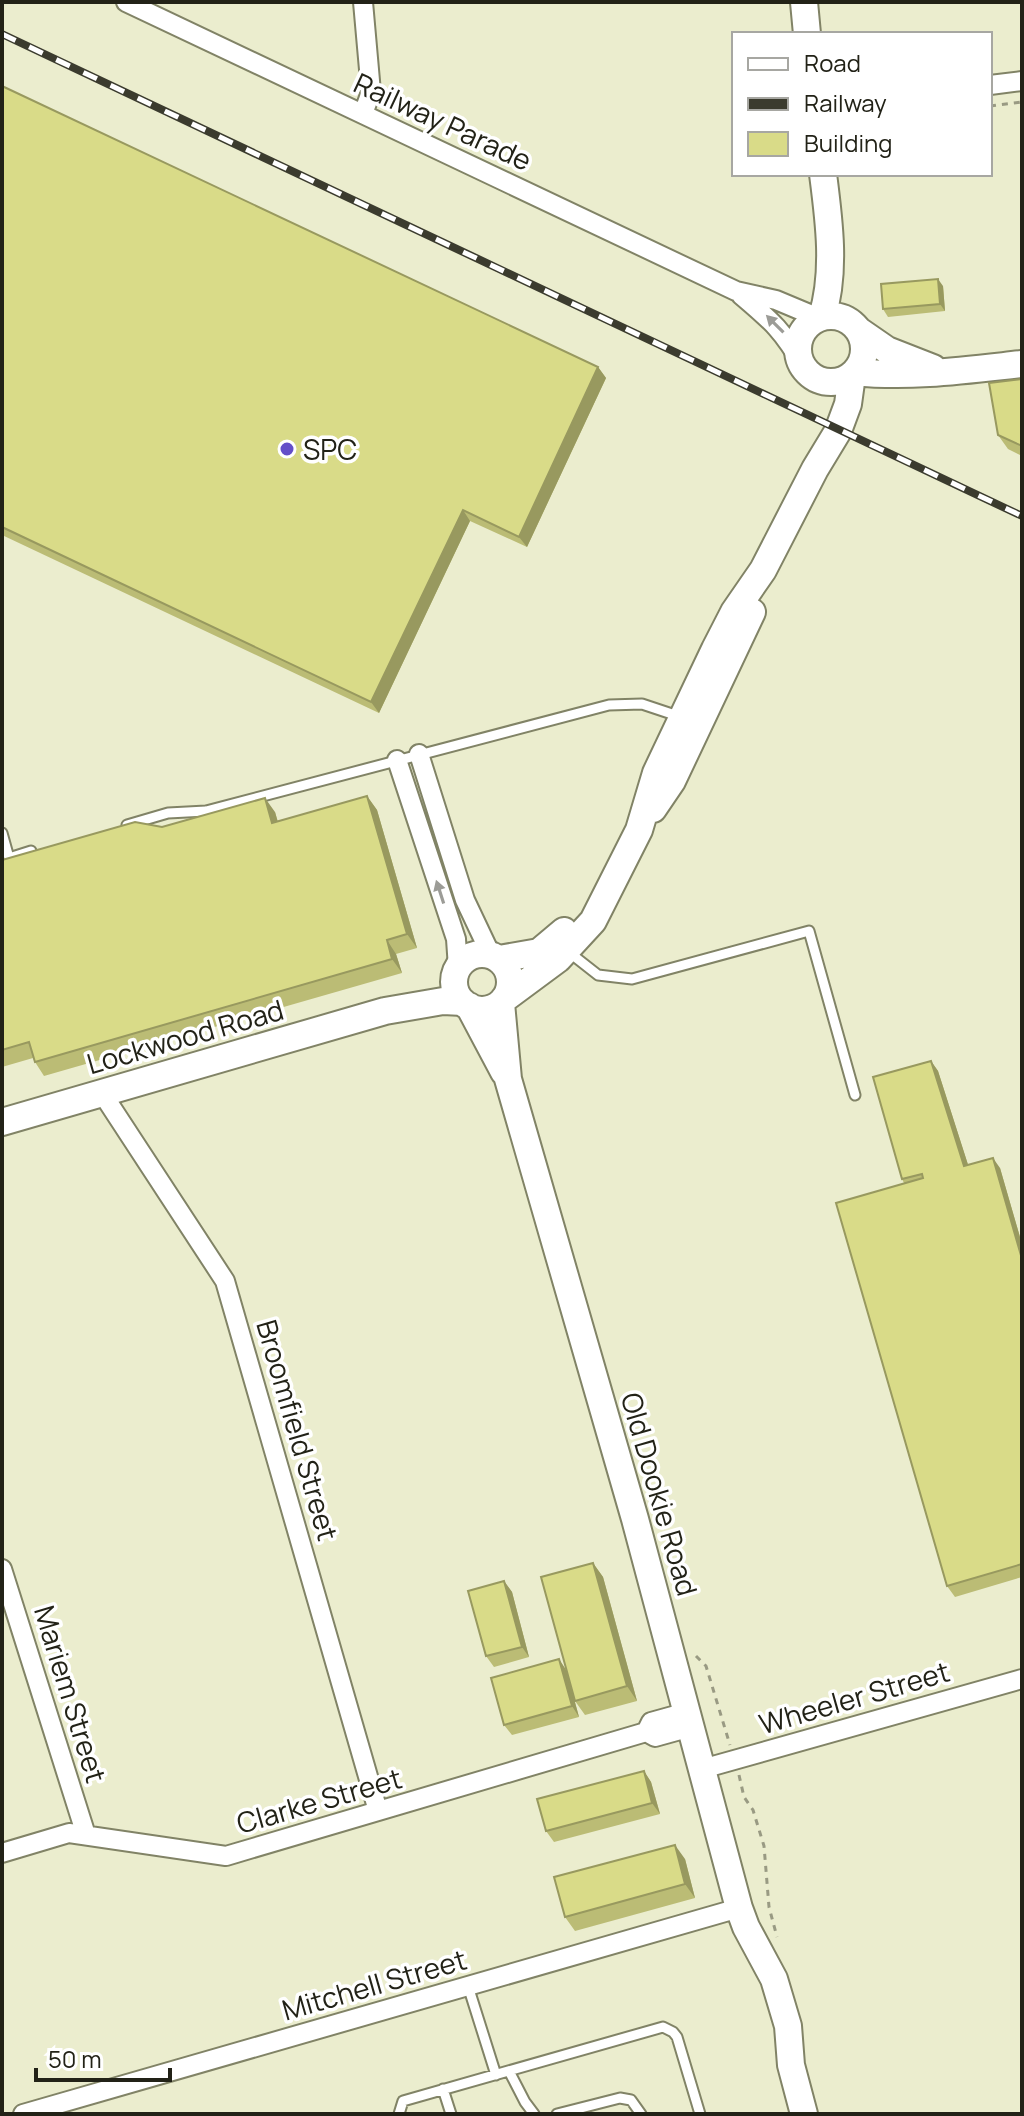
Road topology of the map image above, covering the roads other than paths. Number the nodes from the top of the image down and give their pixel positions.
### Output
1 (126, 2) edge
2 (363, 2) edge
3 (804, 2) edge
4 (807, 32) edge
5 (1022, 81) edge
6 (992, 85) edge
7 (363, 114) junction
8 (823, 176) edge
9 (827, 202) junction
10 (736, 291) junction
11 (821, 318) junction
12 (856, 328) junction
13 (1022, 364) edge
14 (962, 370) junction
15 (811, 373) junction
16 (853, 374) junction
17 (815, 469) junction
18 (690, 720) junction
19 (419, 754) junction
20 (397, 760) junction
21 (112, 829) edge
22 (2, 833) edge
23 (38, 849) edge
24 (608, 890) junction
25 (568, 950) junction
26 (495, 957) junction
27 (457, 970) junction
28 (502, 1001) junction
29 (466, 1004) junction
30 (385, 1011) junction
31 (508, 1079) junction
32 (102, 1093) junction
33 (855, 1095) dead end
34 (2, 1122) edge
35 (3, 1574) edge
36 (1022, 1679) edge
37 (689, 1720) junction
38 (702, 1769) junction
39 (378, 1811) junction
40 (86, 1835) junction
41 (2, 1853) edge
42 (743, 1918) junction
43 (468, 1986) junction
44 (509, 2071) junction
45 (496, 2075) junction
46 (443, 2089) junction
47 (579, 2111) edge
48 (23, 2114) edge
49 (399, 2114) edge
50 (451, 2114) edge
51 (534, 2114) edge
52 (557, 2114) edge
53 (641, 2114) edge
54 (700, 2114) edge
55 (804, 2114) edge

1 - 7 street, Railway Parade
2 - 7 street
3 - 4 street
5 - 6 street
7 - 10 street, Railway Parade
8 - 9 street
9 - 11 street
9 - 12 street
10 - 11 street, Railway Parade
15 -> 10 street, Railway Parade
11 - 12 street
11 - 15 street
12 - 14 street
12 - 16 street
13 - 14 street
14 - 16 street
15 - 16 street
15 - 17 street
16 - 17 street
17 - 18 street
18 - 19 lane
18 - 24 street
19 - 20 lane
19 - 26 street
20 - 21 lane
27 -> 20 street
22 - 23 lane
24 - 25 street
24 - 26 street
25 - 28 street
25 - 33 lane
26 - 27 street
26 - 28 street
27 - 29 street
27 - 30 street, Lockwood Road
28 - 29 street
28 - 31 street, Old Dookie Road
29 - 30 street, Lockwood Road
29 - 31 street, Old Dookie Road
30 - 32 street, Lockwood Road
31 - 37 street, Old Dookie Road
32 - 34 street, Lockwood Road
32 - 39 street, Broomfield Street
35 - 40 street, Mariem Street
36 - 38 street, Wheeler Street
37 - 38 street, Old Dookie Road
37 - 39 street, Clarke Street
38 - 42 street, Old Dookie Road
39 - 40 street, Clarke Street
40 - 41 street, Clarke Street
42 - 43 street, Mitchell Street
42 - 55 street, Old Dookie Road
43 - 45 lane
43 - 48 street, Mitchell Street
44 - 45 lane
44 - 51 lane
44 - 54 lane
45 - 46 lane
46 - 49 lane
46 - 50 lane
47 - 52 lane
47 - 53 lane

